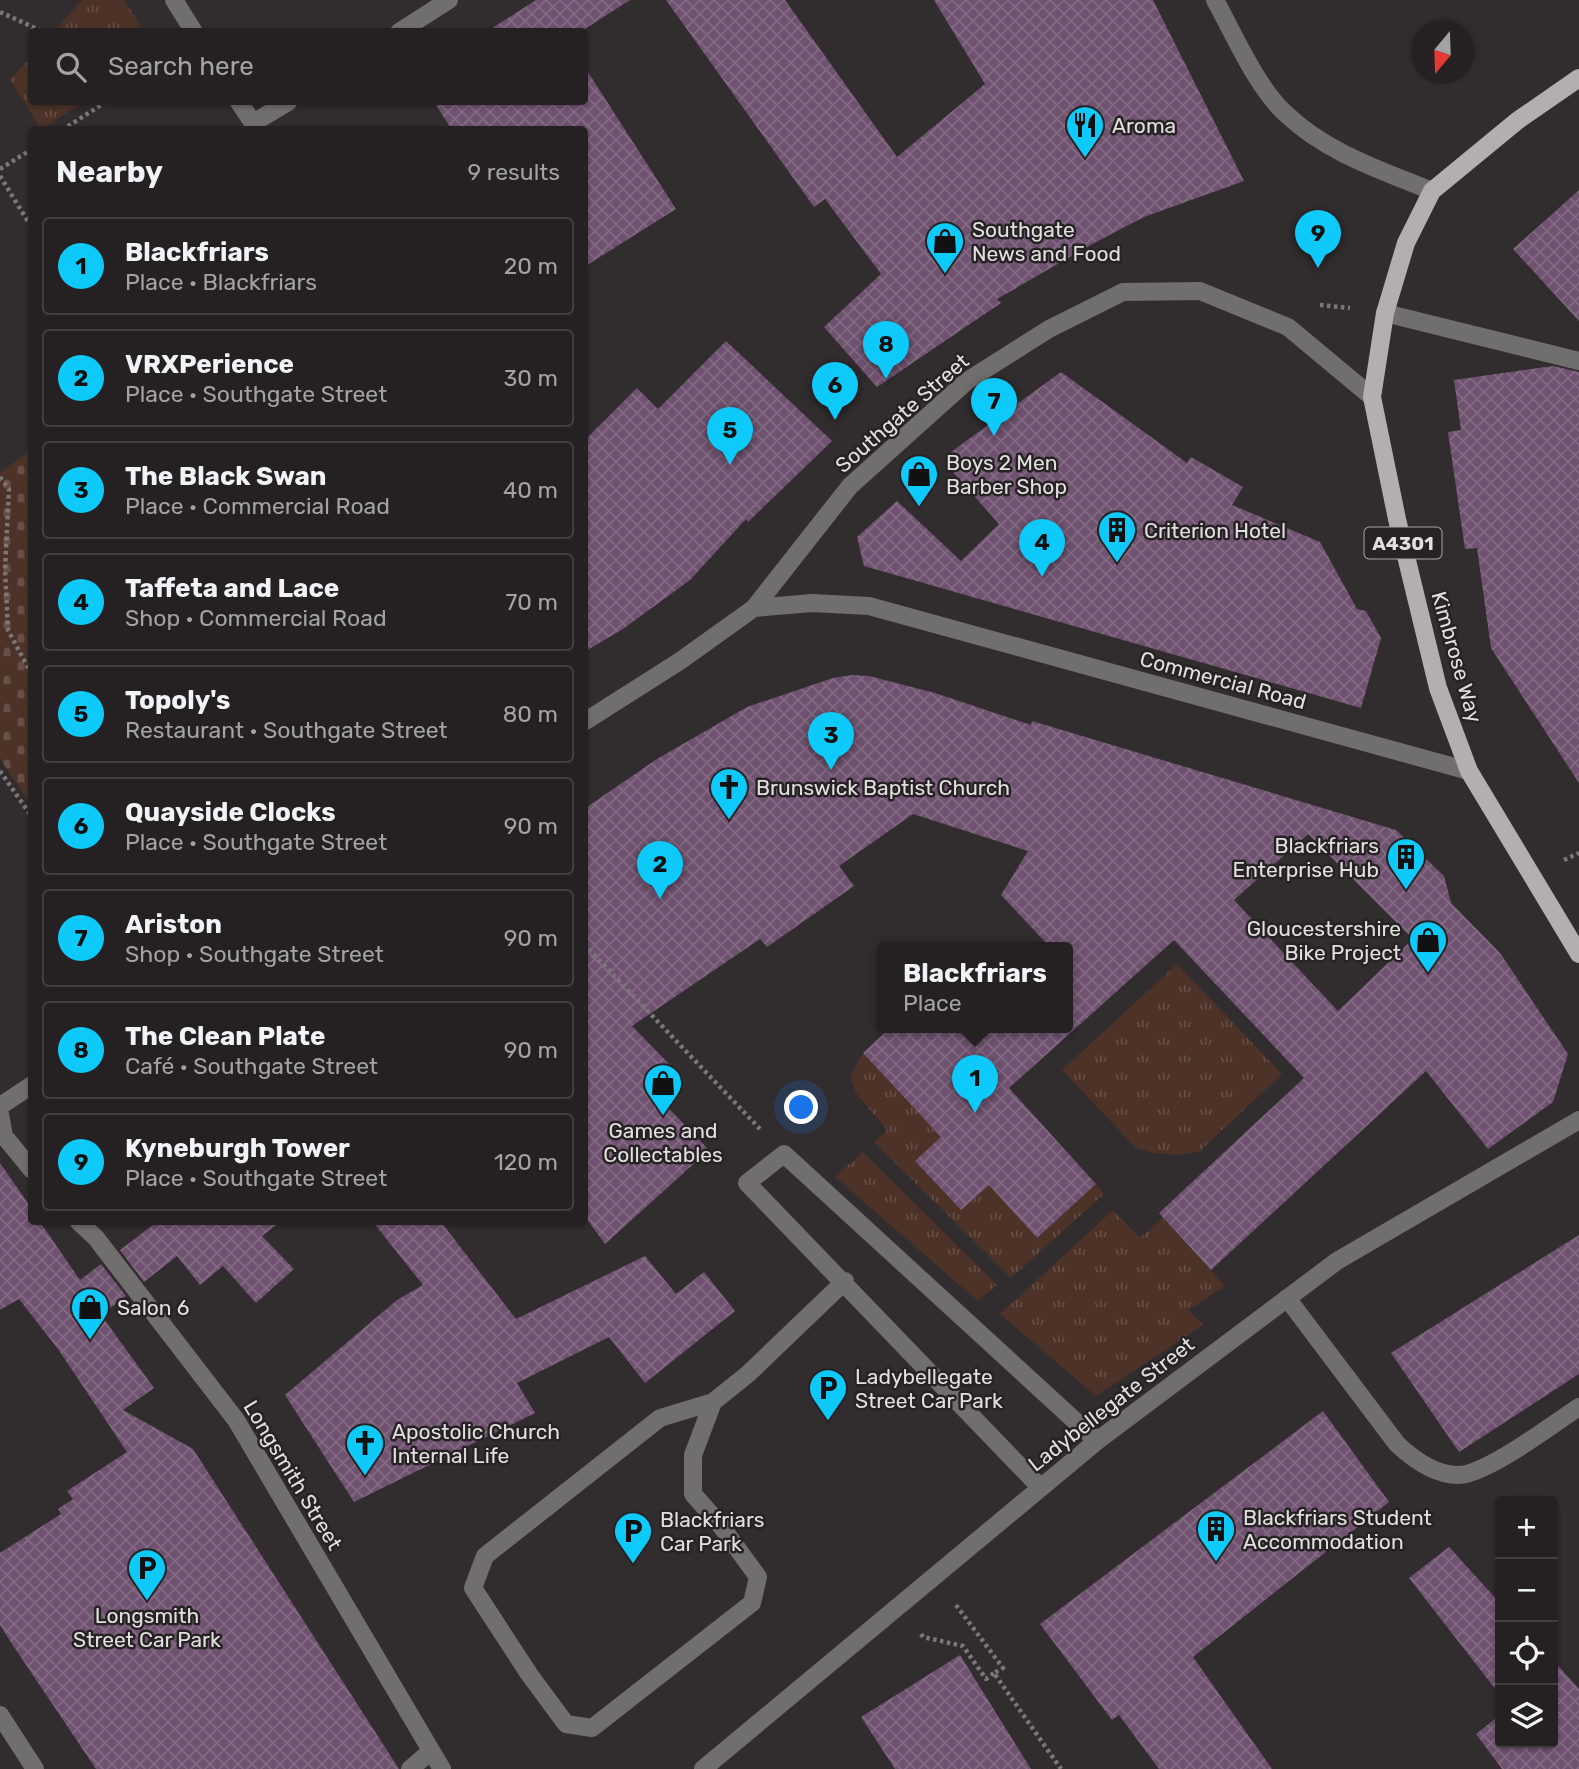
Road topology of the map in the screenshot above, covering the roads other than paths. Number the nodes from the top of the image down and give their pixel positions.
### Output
1 (174, 0) edge
2 (449, 0) edge
3 (1216, 0) edge
4 (192, 28) edge
5 (405, 28) edge
6 (1579, 78) edge
7 (241, 105) edge
8 (283, 105) edge
9 (1432, 191) junction
10 (1385, 313) junction
11 (1579, 360) edge
12 (1372, 397) junction
13 (754, 608) junction
14 (588, 719) edge
15 (1469, 771) junction
16 (1579, 954) edge
17 (28, 1088) edge
18 (0, 1106) edge
19 (0, 1114) edge
20 (1579, 1120) edge
21 (28, 1165) edge
22 (82, 1225) edge
23 (845, 1281) junction
24 (1287, 1298) junction
25 (713, 1402) junction
26 (1579, 1407) edge
27 (1097, 1441) junction
28 (1040, 1487) junction
29 (0, 1715) edge
30 (431, 1751) junction
31 (35, 1769) edge
32 (410, 1769) edge
33 (442, 1769) edge
34 (703, 1769) edge

1 - 4 street
2 - 5 street
3 - 9 street
6 - 9 main road, A4301
7 - 8 street
9 - 10 main road, Kimbrose Way / A4301
10 - 11 street
10 - 12 main road, Kimbrose Way / A4301
12 - 13 street, Southgate Street
12 - 15 main road, Kimbrose Way / A4301
13 - 14 street, Southgate Street
13 - 15 street, Commercial Road
15 - 16 main road, A4301
17 - 18 street
19 - 21 street
20 - 24 street, Ladybellegate Street
22 - 30 street, Longsmith Street
23 - 25 street
23 - 27 street
23 - 28 street
24 - 26 street
24 - 27 street, Ladybellegate Street
25 - 25 street
27 - 28 street, Ladybellegate Street
28 - 34 street, Ladybellegate Street
29 - 31 street
30 - 32 street
30 - 33 street, Longsmith Street

